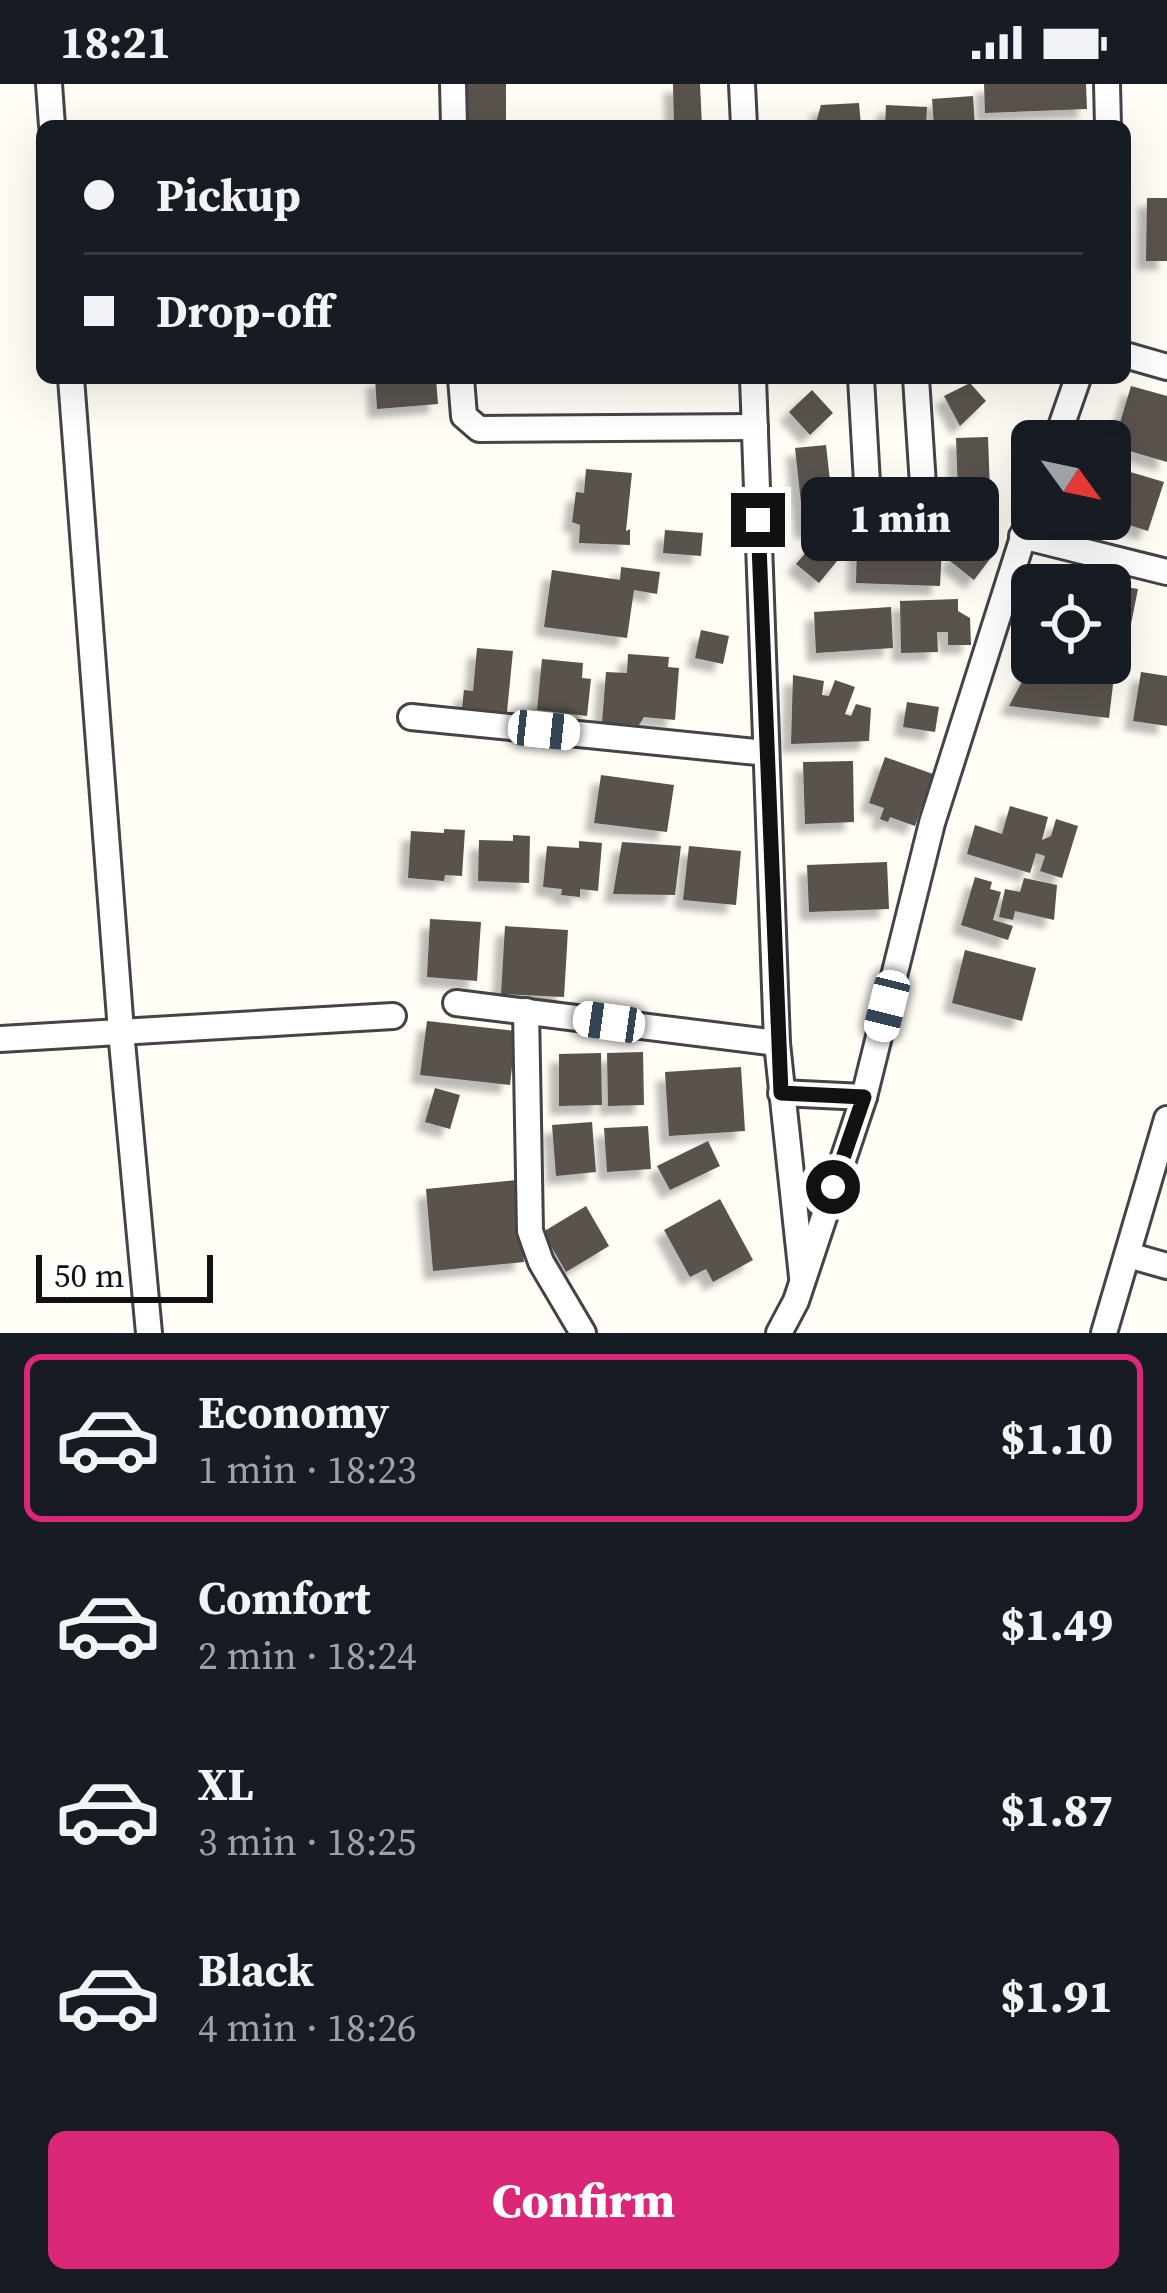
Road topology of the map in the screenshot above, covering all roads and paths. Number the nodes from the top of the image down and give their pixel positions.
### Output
1 (49, 84) edge
2 (452, 84) edge
3 (742, 84) edge
4 (1107, 84) edge
5 (52, 120) edge
6 (454, 120) edge
7 (743, 120) edge
8 (1108, 120) edge
9 (1131, 358) edge
10 (1167, 367) edge
11 (71, 384) edge
12 (461, 384) edge
13 (753, 384) edge
14 (861, 384) edge
15 (916, 384) edge
16 (1076, 384) edge
17 (1063, 420) edge
18 (754, 427) junction
19 (1021, 540) edge
20 (1038, 540) edge
21 (1167, 572) edge
22 (411, 717) dead end
23 (766, 753) junction
24 (457, 1003) dead end
25 (526, 1011) junction
26 (393, 1016) dead end
27 (121, 1031) junction
28 (0, 1039) edge
29 (777, 1043) junction
30 (781, 1093) junction
31 (864, 1097) junction
32 (1167, 1119) edge
33 (1164, 1145) edge
34 (1128, 1256) junction
35 (1167, 1266) edge
36 (802, 1277) junction
37 (149, 1333) edge
38 (583, 1333) edge
39 (779, 1333) edge
40 (1104, 1333) edge

1 - 5 street
2 - 6 street
3 - 7 street
4 - 8 street
9 - 10 street
11 - 27 street
12 - 18 street
13 - 18 street
14 - 15 street
16 - 17 street
18 - 23 street
19 - 31 street
20 - 21 street
22 - 23 street
23 - 29 street
24 - 25 street
25 - 29 street
25 - 38 street
26 - 27 street
27 - 28 street
27 - 37 street
29 - 30 street
30 - 31 street
30 - 36 street
31 - 36 street
32 - 33 street
33 - 34 street
34 - 35 street
34 - 40 street
36 - 39 street

